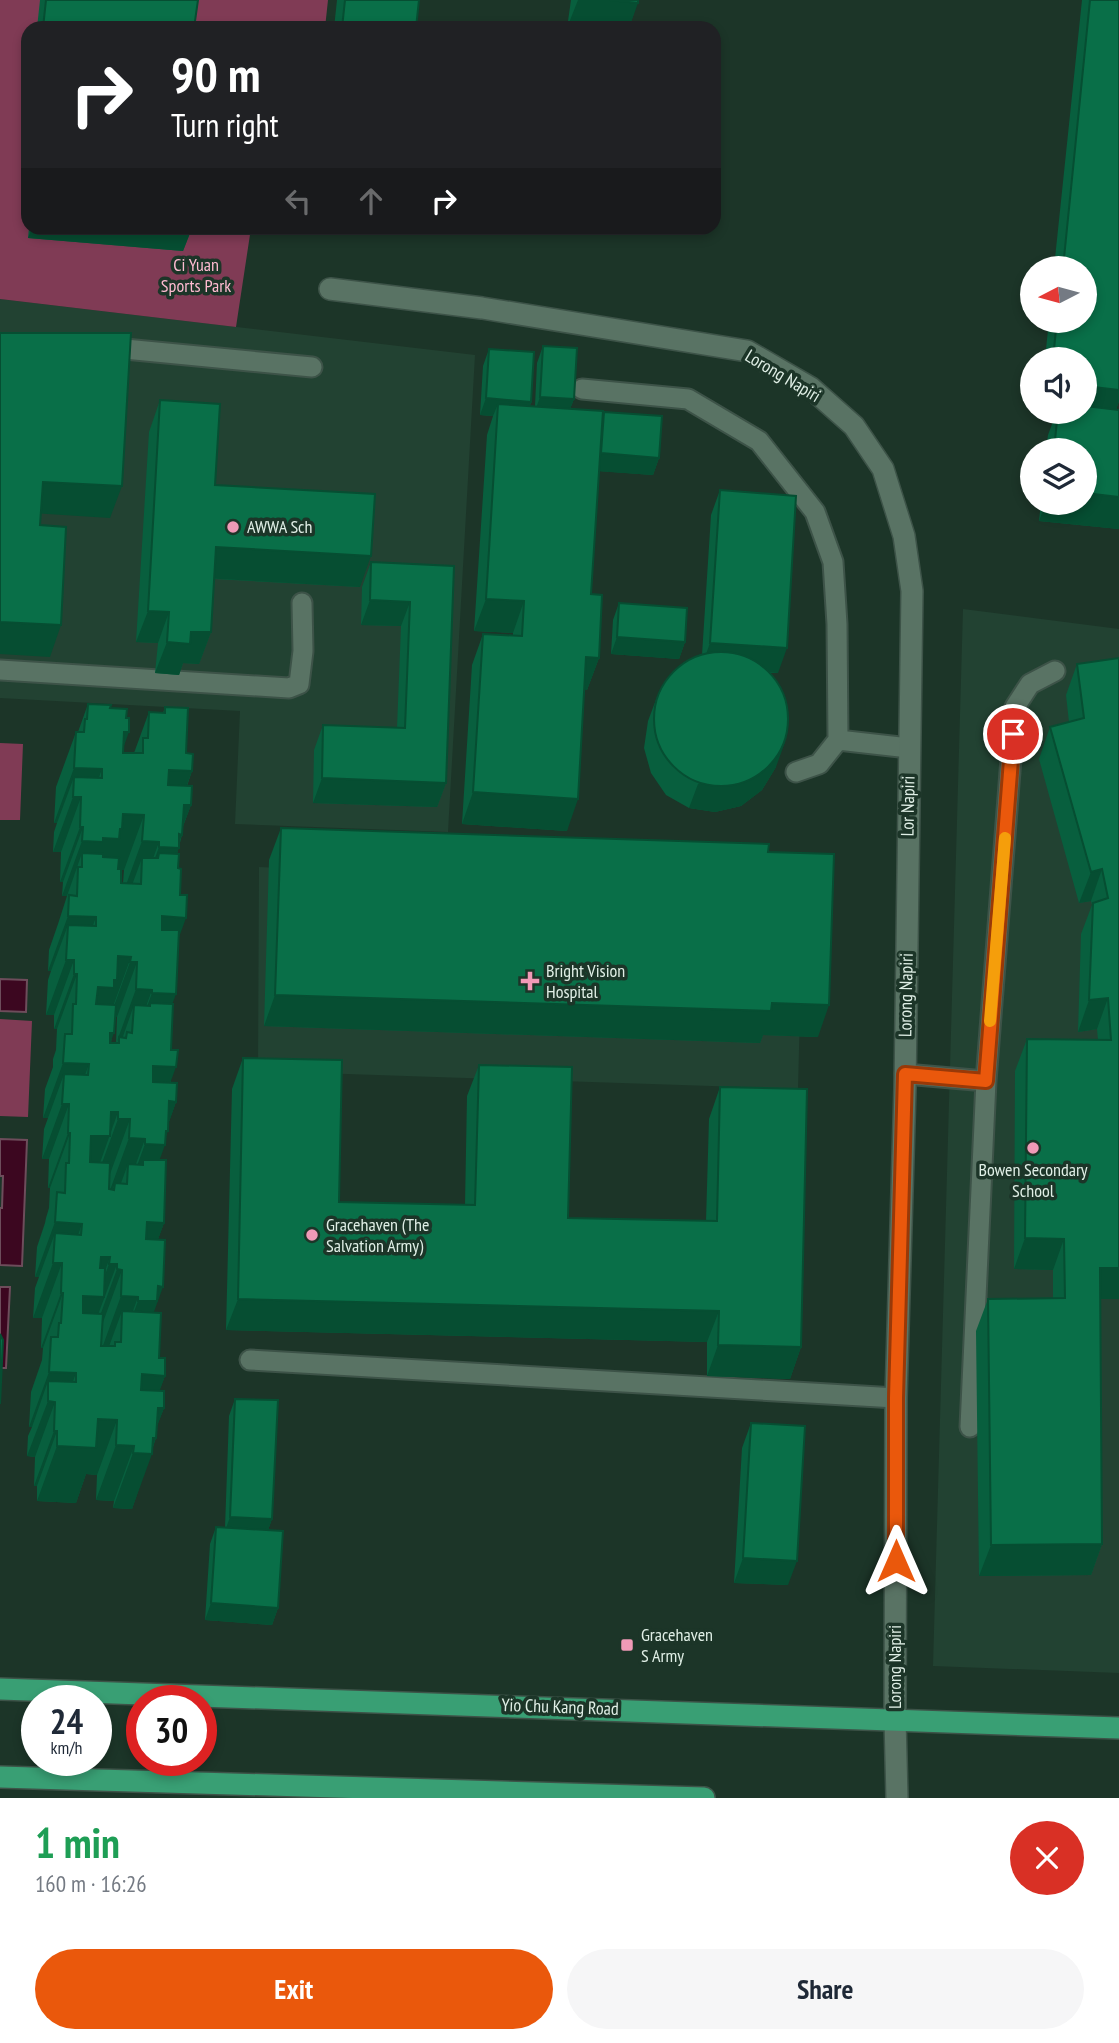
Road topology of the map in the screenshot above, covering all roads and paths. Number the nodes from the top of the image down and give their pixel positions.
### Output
1 (330, 289) dead end
2 (82, 345) edge
3 (312, 367) dead end
4 (582, 389) dead end
5 (302, 603) dead end
6 (0, 670) edge
7 (1055, 671) dead end
8 (838, 740) junction
9 (909, 748) junction
10 (796, 772) dead end
11 (908, 864) joint
12 (905, 1074) junction
13 (986, 1081) junction
14 (250, 1360) dead end
15 (896, 1398) junction
16 (970, 1427) dead end
17 (0, 1689) edge
18 (895, 1719) junction
19 (1119, 1728) edge
20 (0, 1776) edge
21 (705, 1798) edge
22 (897, 1798) edge

1 - 9 street, Lorong Napiri
2 - 3 lane
4 - 8 lane
5 - 6 lane
7 - 13 lane
8 - 9 lane
8 - 10 lane
9 - 11 street, Lor Napiri
11 - 12 street, Lorong Napiri
12 - 13 lane
12 - 15 street, Lorong Napiri
13 - 16 lane
14 - 15 lane
15 - 18 street, Lorong Napiri
17 - 18 main road, Yio Chu Kang Road
18 - 19 main road, Yio Chu Kang Road
18 - 22 street, Lorong Napiri
20 - 21 main road

